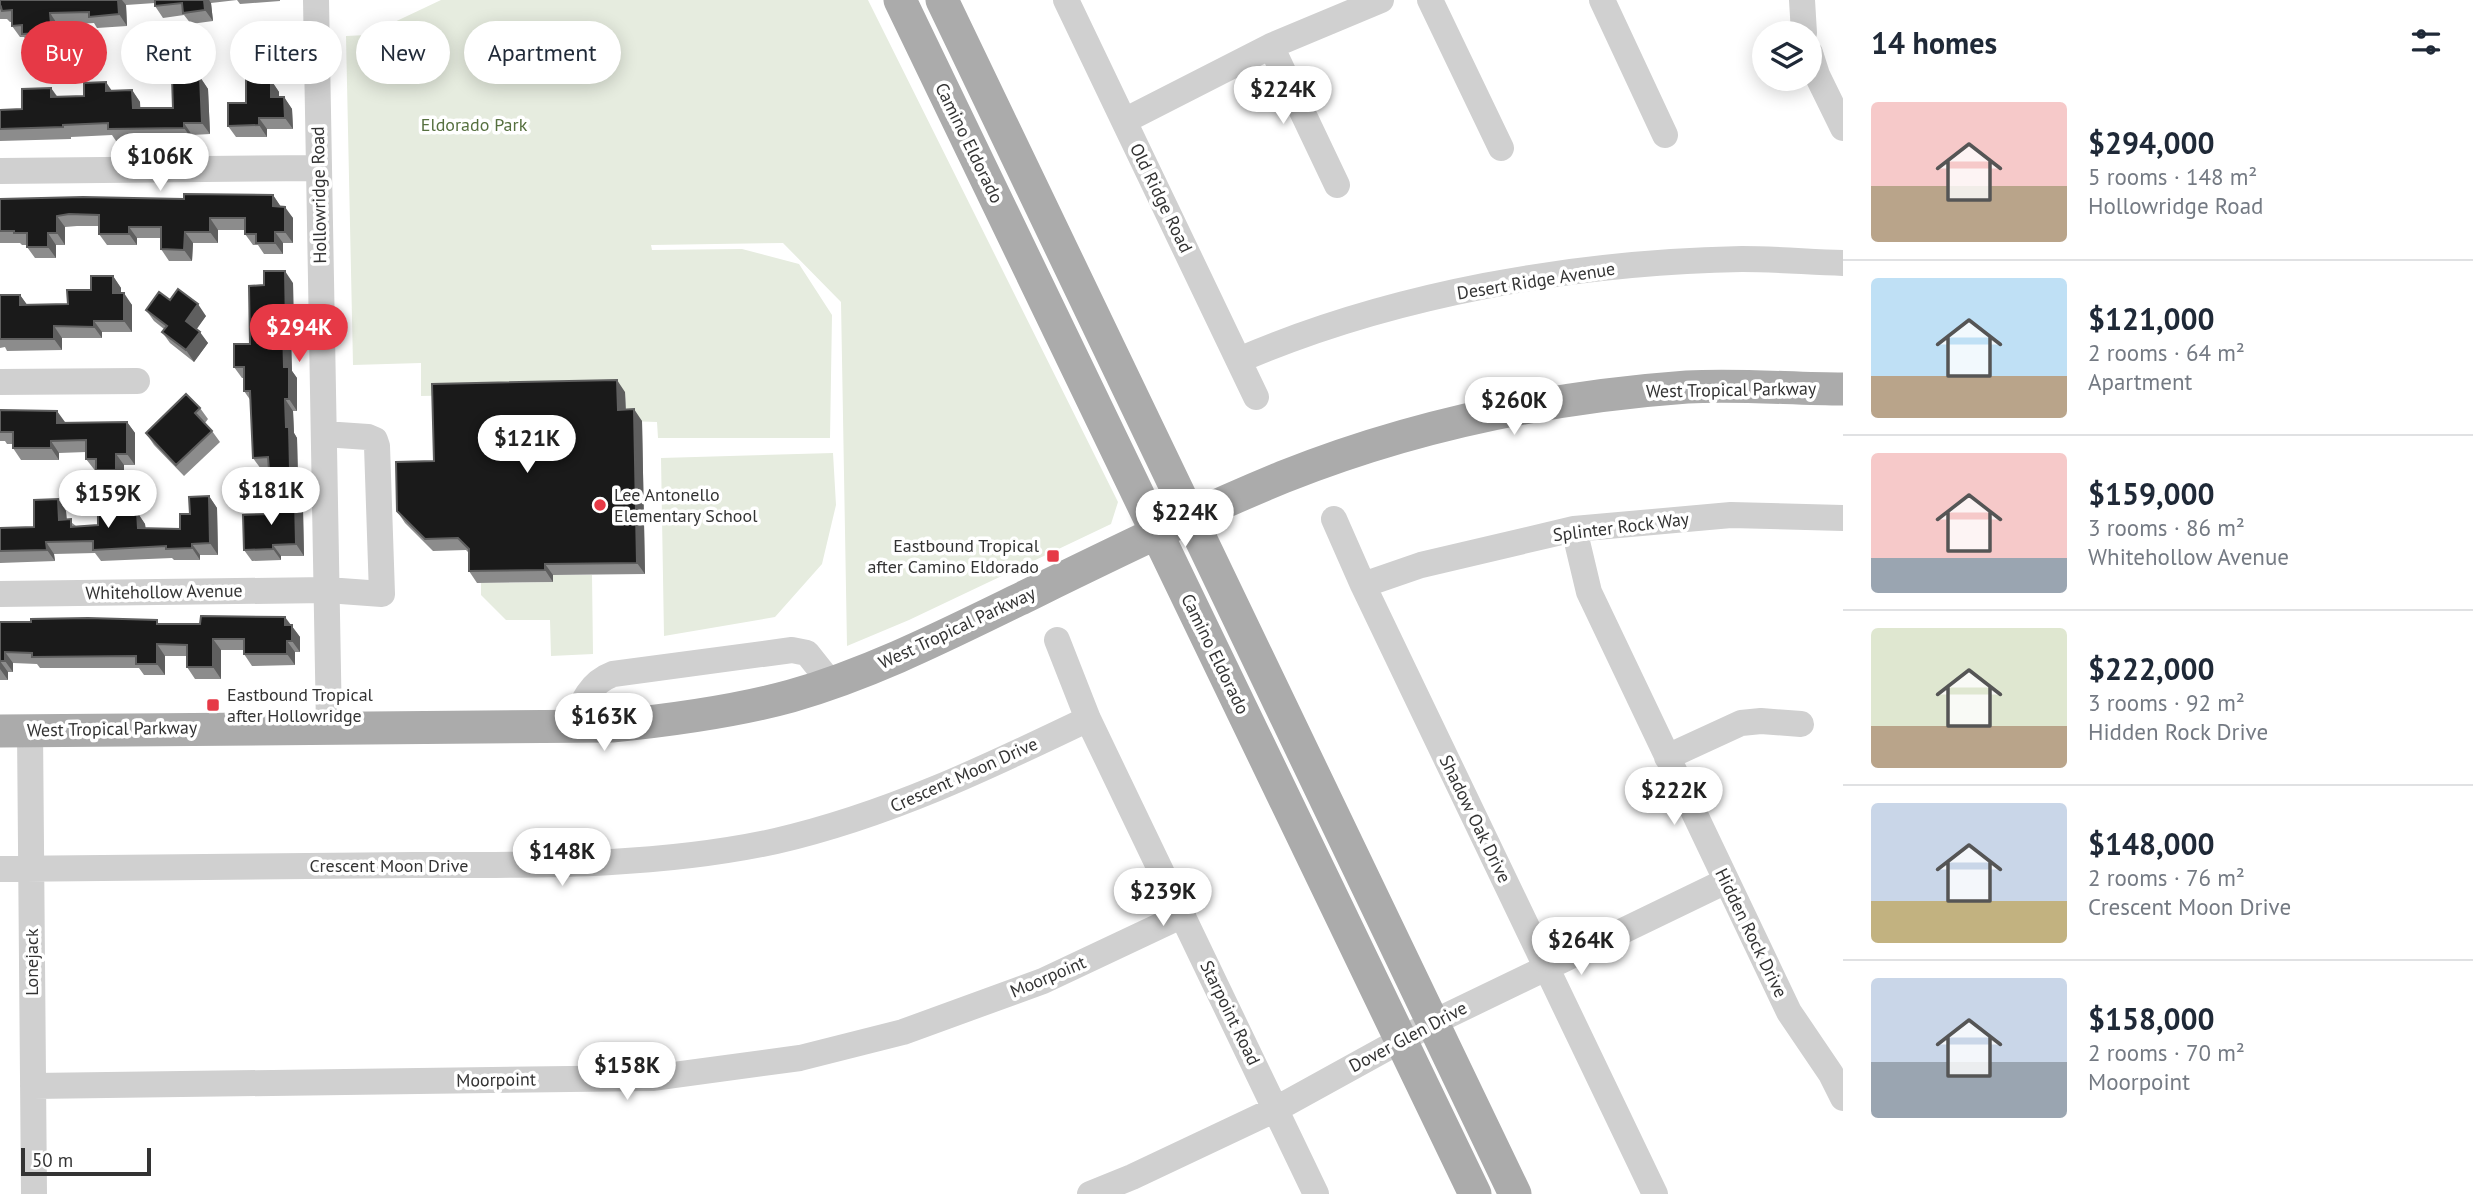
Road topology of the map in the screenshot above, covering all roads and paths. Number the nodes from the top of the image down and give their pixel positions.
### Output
1 (316, 0) edge
2 (900, 0) edge
3 (942, 0) edge
4 (1066, 0) edge
5 (1381, 0) edge
6 (1430, 0) edge
7 (1602, 0) edge
8 (1802, 0) edge
9 (1803, 21) edge
10 (1271, 47) junction
11 (1822, 85) edge
12 (1124, 121) junction
13 (1842, 126) edge
14 (1665, 135) dead end
15 (1501, 148) dead end
16 (319, 168) junction
17 (0, 171) edge
18 (1337, 185) dead end
19 (1843, 263) edge
20 (1239, 360) junction
21 (136, 381) dead end
22 (0, 382) edge
23 (1843, 389) edge
24 (1256, 397) dead end
25 (324, 434) junction
26 (1192, 516) junction
27 (1843, 518) edge
28 (1334, 519) dead end
29 (1574, 529) junction
30 (1156, 532) junction
31 (1363, 585) junction
32 (327, 590) junction
33 (0, 594) edge
34 (1057, 640) dead end
35 (831, 682) junction
36 (1088, 719) junction
37 (1801, 724) dead end
38 (573, 726) junction
39 (329, 727) junction
40 (15, 731) edge
41 (1667, 757) junction
42 (31, 868) junction
43 (0, 869) edge
44 (1726, 881) junction
45 (1183, 915) junction
46 (1546, 968) junction
47 (1432, 1023) junction
48 (1400, 1039) junction
49 (33, 1086) junction
50 (1843, 1098) edge
51 (1276, 1109) junction
52 (34, 1194) edge
53 (1090, 1194) edge
54 (1316, 1194) edge
55 (1475, 1194) edge
56 (1514, 1194) edge
57 (1655, 1194) edge

1 - 16 street, Hollowridge Road
2 - 30 main road, Camino Eldorado
3 - 26 main road, Camino Eldorado
4 - 12 street, Old Ridge Road
5 - 10 street
6 - 15 street
7 - 14 street
8 - 9 street
10 - 12 street
10 - 18 street
11 - 13 street
12 - 20 street, Old Ridge Road
16 - 17 street
16 - 25 street, Hollowridge Road
19 - 20 street, Desert Ridge Avenue
20 - 24 street, Old Ridge Road
21 - 22 street
23 - 26 main road, West Tropical Parkway
25 - 32 street, Hollowridge Road
25 - 32 street, Whitehollow Avenue
26 - 30 main road, West Tropical Parkway
26 - 47 main road, Camino Eldorado
27 - 29 street, Splinter Rock Way
28 - 31 street, Shadow Oak Drive
29 - 31 street, Splinter Rock Way
29 - 41 street, Hidden Rock Drive
30 - 35 main road, West Tropical Parkway
30 - 48 main road, Camino Eldorado
31 - 46 street, Shadow Oak Drive
32 - 33 street, Whitehollow Avenue
32 - 39 street, Hollowridge Road
34 - 36 street, Starpoint Road
35 - 38 main road, West Tropical Parkway
35 - 38 street
36 - 42 street, Crescent Moon Drive
36 - 45 street, Starpoint Road
37 - 41 street
38 - 39 main road, West Tropical Parkway
39 - 40 main road, West Tropical Parkway
40 - 42 street, Lonejack
41 - 44 street, Hidden Rock Drive
42 - 43 street, Crescent Moon Drive
42 - 49 street, Lonejack
44 - 46 street, Dover Glen Drive
44 - 50 street, Hidden Rock Drive
45 - 49 street, Moorpoint
45 - 51 street, Starpoint Road
46 - 47 street, Dover Glen Drive
46 - 57 street, Shadow Oak Drive
47 - 48 street, Dover Glen Drive
47 - 56 main road, Camino Eldorado
48 - 51 street, Dover Glen Drive
48 - 55 main road, Camino Eldorado
49 - 52 street, Lonejack
51 - 53 street, Dover Glen Drive
51 - 54 street, Starpoint Road

